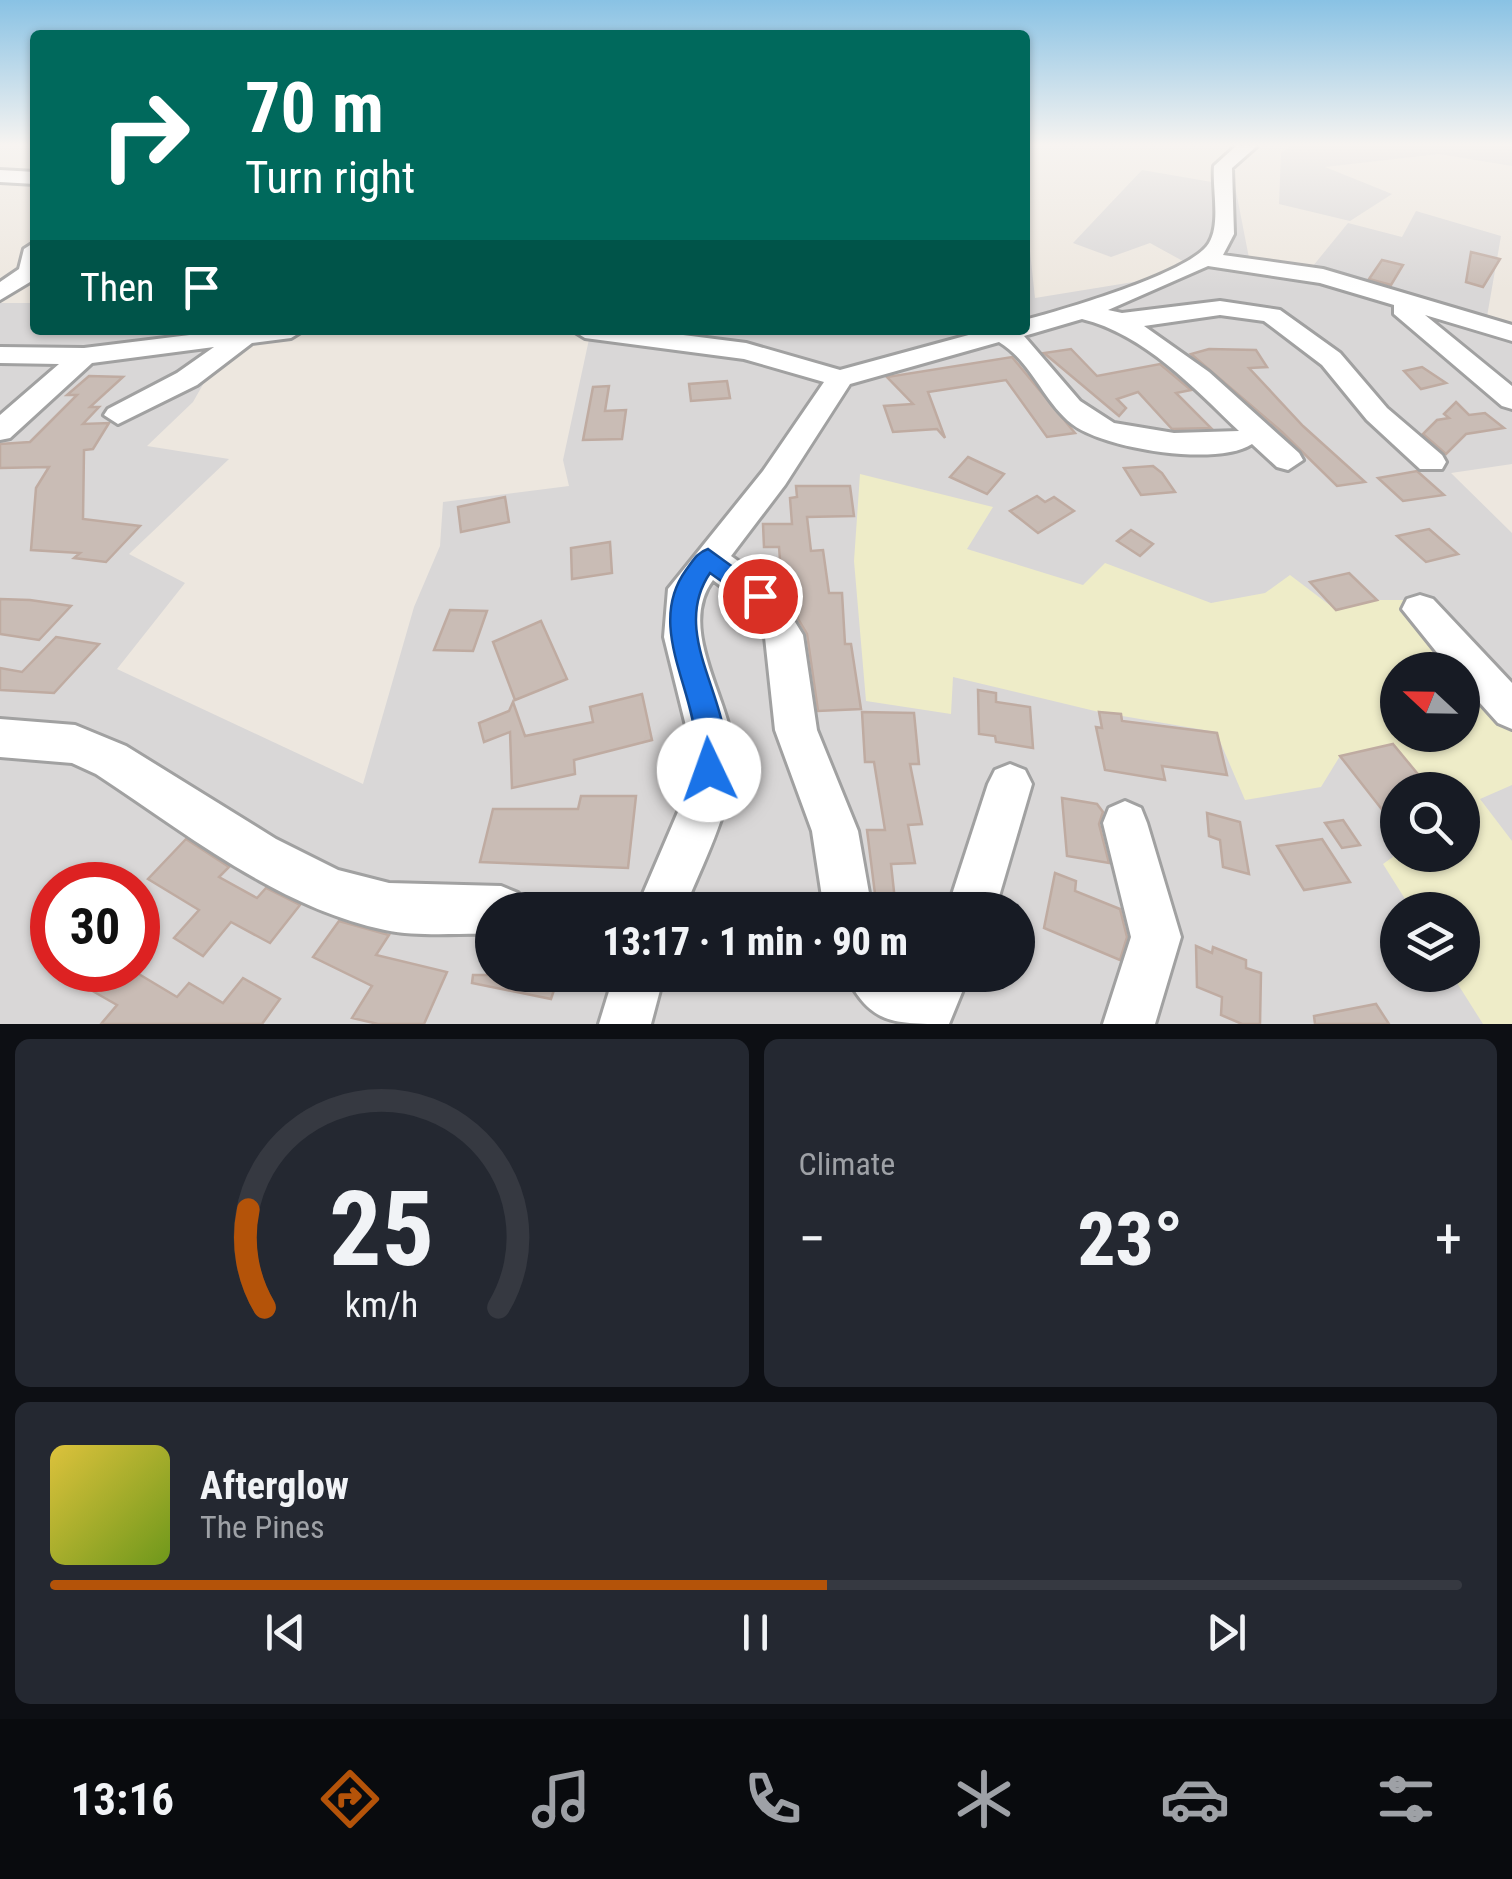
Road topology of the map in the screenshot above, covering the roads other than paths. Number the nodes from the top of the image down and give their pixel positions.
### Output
1 (1223, 194) edge
2 (1210, 260) junction
3 (30, 272) edge
4 (0, 294) edge
5 (1388, 297) junction
6 (1084, 312) junction
7 (1122, 322) junction
8 (1030, 324) edge
9 (1512, 333) edge
10 (262, 335) edge
11 (612, 335) edge
12 (986, 335) edge
13 (1002, 335) edge
14 (244, 338) junction
15 (0, 355) edge
16 (84, 356) junction
17 (840, 378) junction
18 (1512, 400) edge
19 (118, 414) dead end
20 (0, 431) edge
21 (1240, 440) dead end
22 (1288, 460) dead end
23 (1431, 462) dead end
24 (708, 558) junction
25 (1420, 609) dead end
26 (1512, 711) edge
27 (0, 738) edge
28 (1010, 784) dead end
29 (1126, 823) dead end
30 (667, 892) edge
31 (845, 892) edge
32 (976, 892) edge
33 (475, 909) edge
34 (634, 992) edge
35 (883, 992) edge
36 (936, 992) edge
37 (921, 1023) edge
38 (625, 1024) edge
39 (1129, 1024) edge

1 - 2 street
2 - 5 street
2 - 6 street
3 - 4 street
5 - 9 street
5 - 18 street
6 - 7 street
6 - 8 street
7 - 22 street
7 - 23 street
10 - 14 street
11 - 17 street
12 - 17 street
13 - 21 street
14 - 16 street
14 - 19 street
15 - 16 street
16 - 20 street
17 - 24 street
24 - 30 street
24 - 31 street
25 - 26 street
27 - 33 street
28 - 32 street
29 - 39 street
34 - 38 street
35 - 37 street
36 - 37 street

